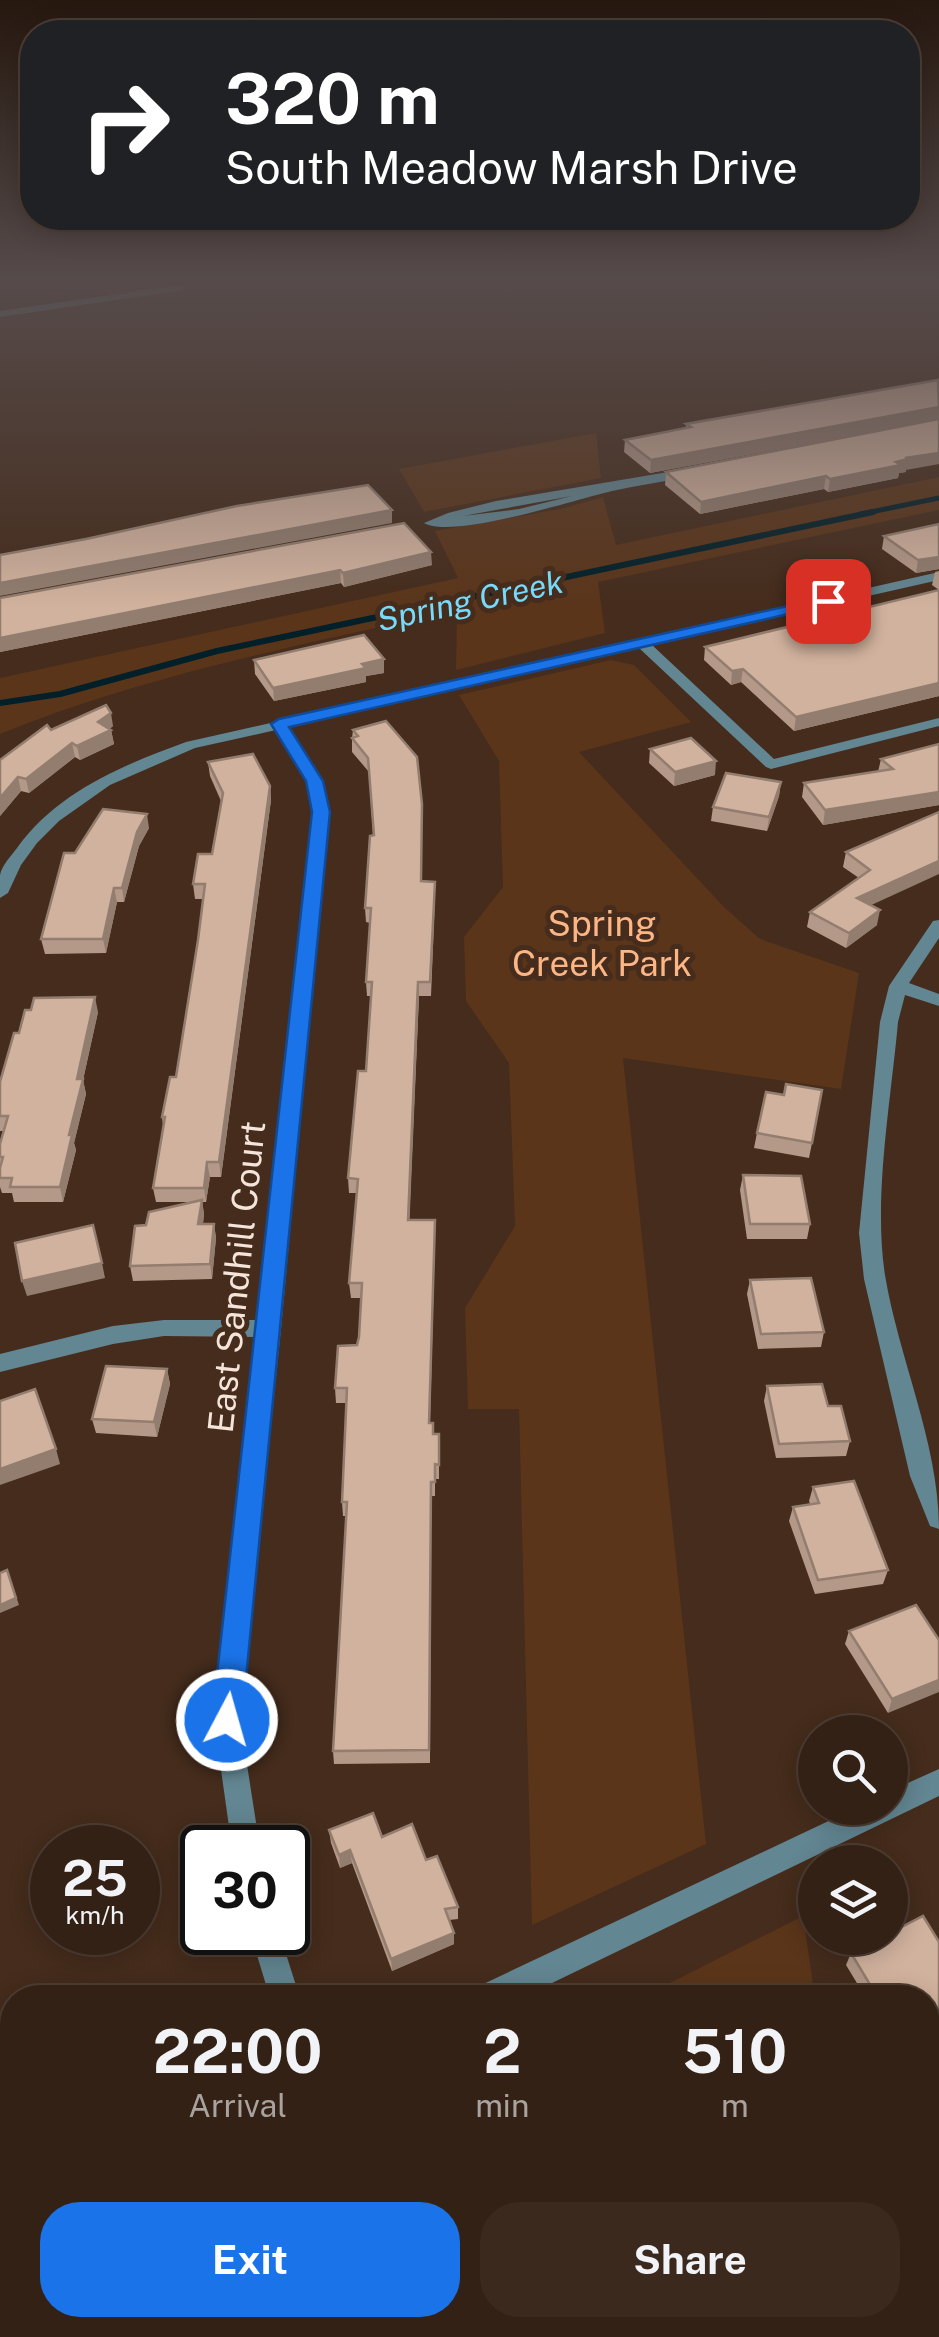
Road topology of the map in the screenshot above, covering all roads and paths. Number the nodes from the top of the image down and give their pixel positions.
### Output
1 (704, 470) edge
2 (410, 526) edge
3 (939, 576) edge
4 (642, 643) junction
5 (939, 722) edge
6 (279, 724) junction
7 (0, 893) edge
8 (936, 926) edge
9 (898, 986) junction
10 (939, 1000) edge
11 (270, 1330) junction
12 (0, 1364) edge
13 (939, 1519) edge
14 (939, 1782) edge
15 (908, 1797) edge
16 (243, 1825) edge
17 (848, 1825) edge
18 (271, 1955) edge
19 (281, 1985) edge
20 (515, 1985) edge

1 - 2 street
3 - 4 street
4 - 5 street
4 - 6 street
6 - 7 street
6 - 11 street, East Sandhill Court
8 - 9 street
9 - 10 street
9 - 13 street
11 - 12 street
11 - 16 street, East Sandhill Court
14 - 15 street
17 - 20 street
18 - 19 street

